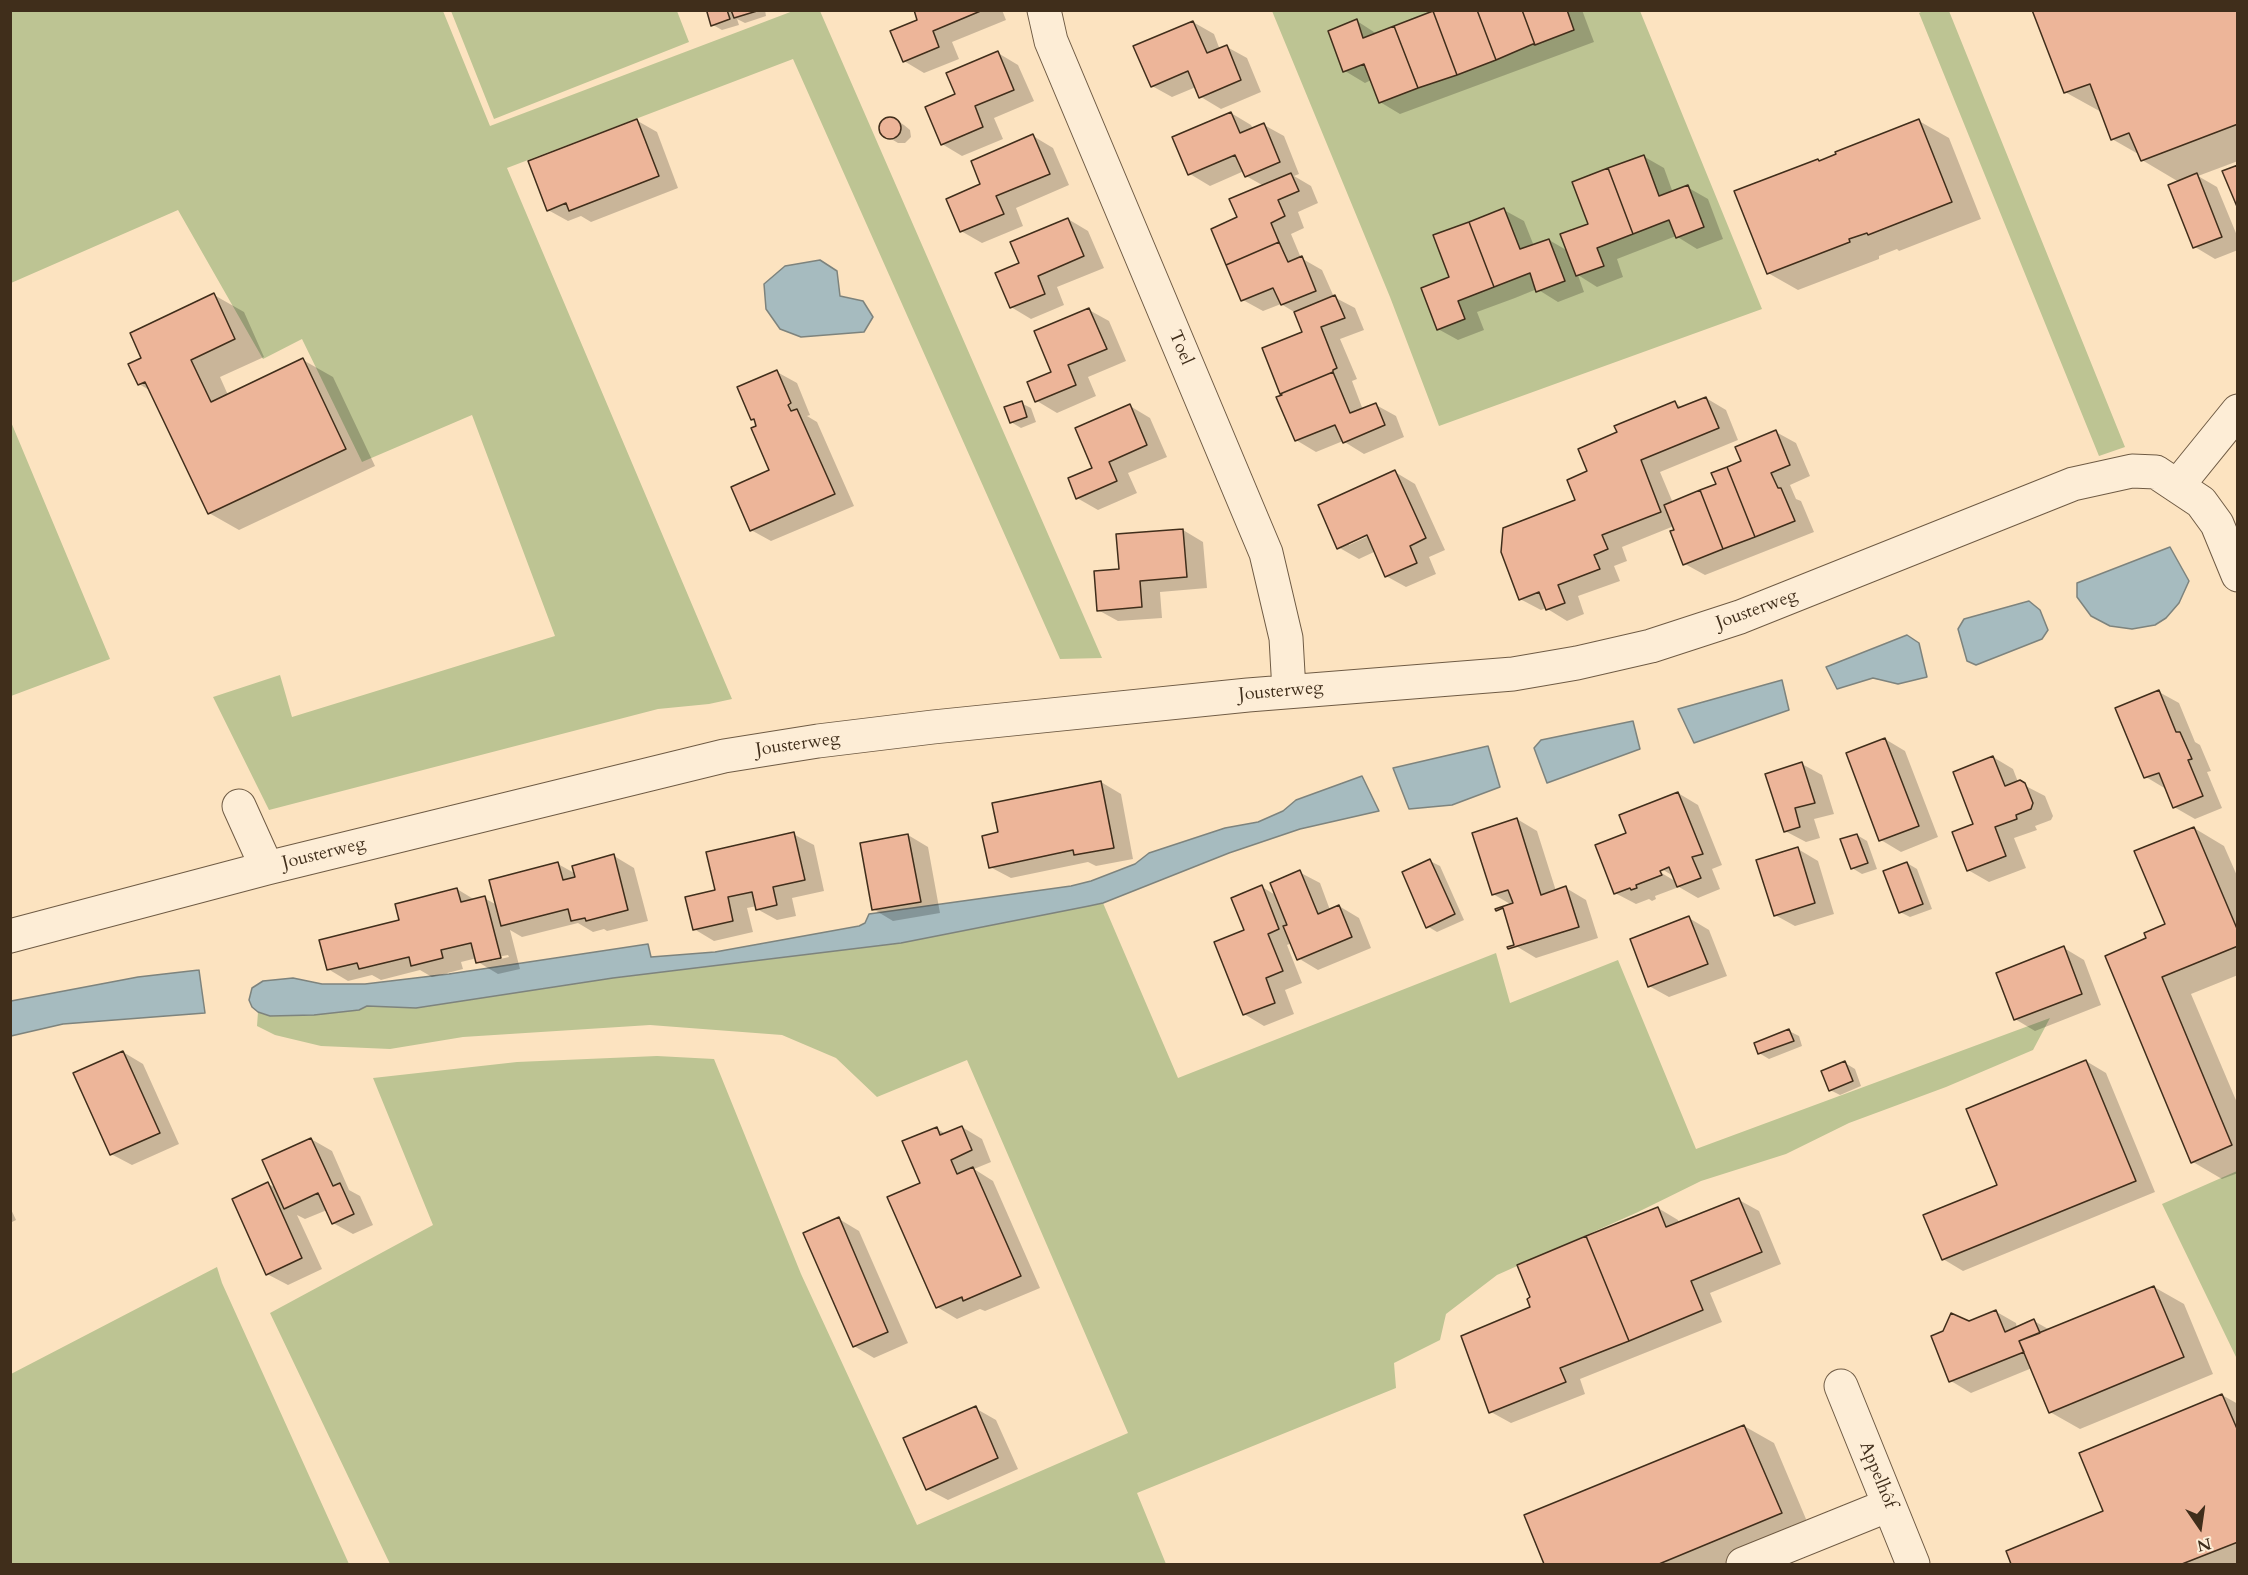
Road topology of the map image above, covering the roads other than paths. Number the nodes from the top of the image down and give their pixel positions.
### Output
1 (1044, 10) edge
2 (2238, 411) edge
3 (2178, 485) junction
4 (2238, 575) edge
5 (1289, 691) junction
6 (239, 807) dead end
7 (267, 868) junction
8 (10, 936) edge
9 (1841, 1386) dead end
10 (1889, 1505) junction
11 (1743, 1564) edge
12 (1913, 1564) edge

1 - 5 street, Toel
2 - 3 street
3 - 4 street, Jousterweg
3 - 5 street, Jousterweg
5 - 7 street, Jousterweg
6 - 7 street, Jousterweg
7 - 8 street, Jousterweg
9 - 10 street, Appelhôf
10 - 11 street
10 - 12 street, Appelhôf

